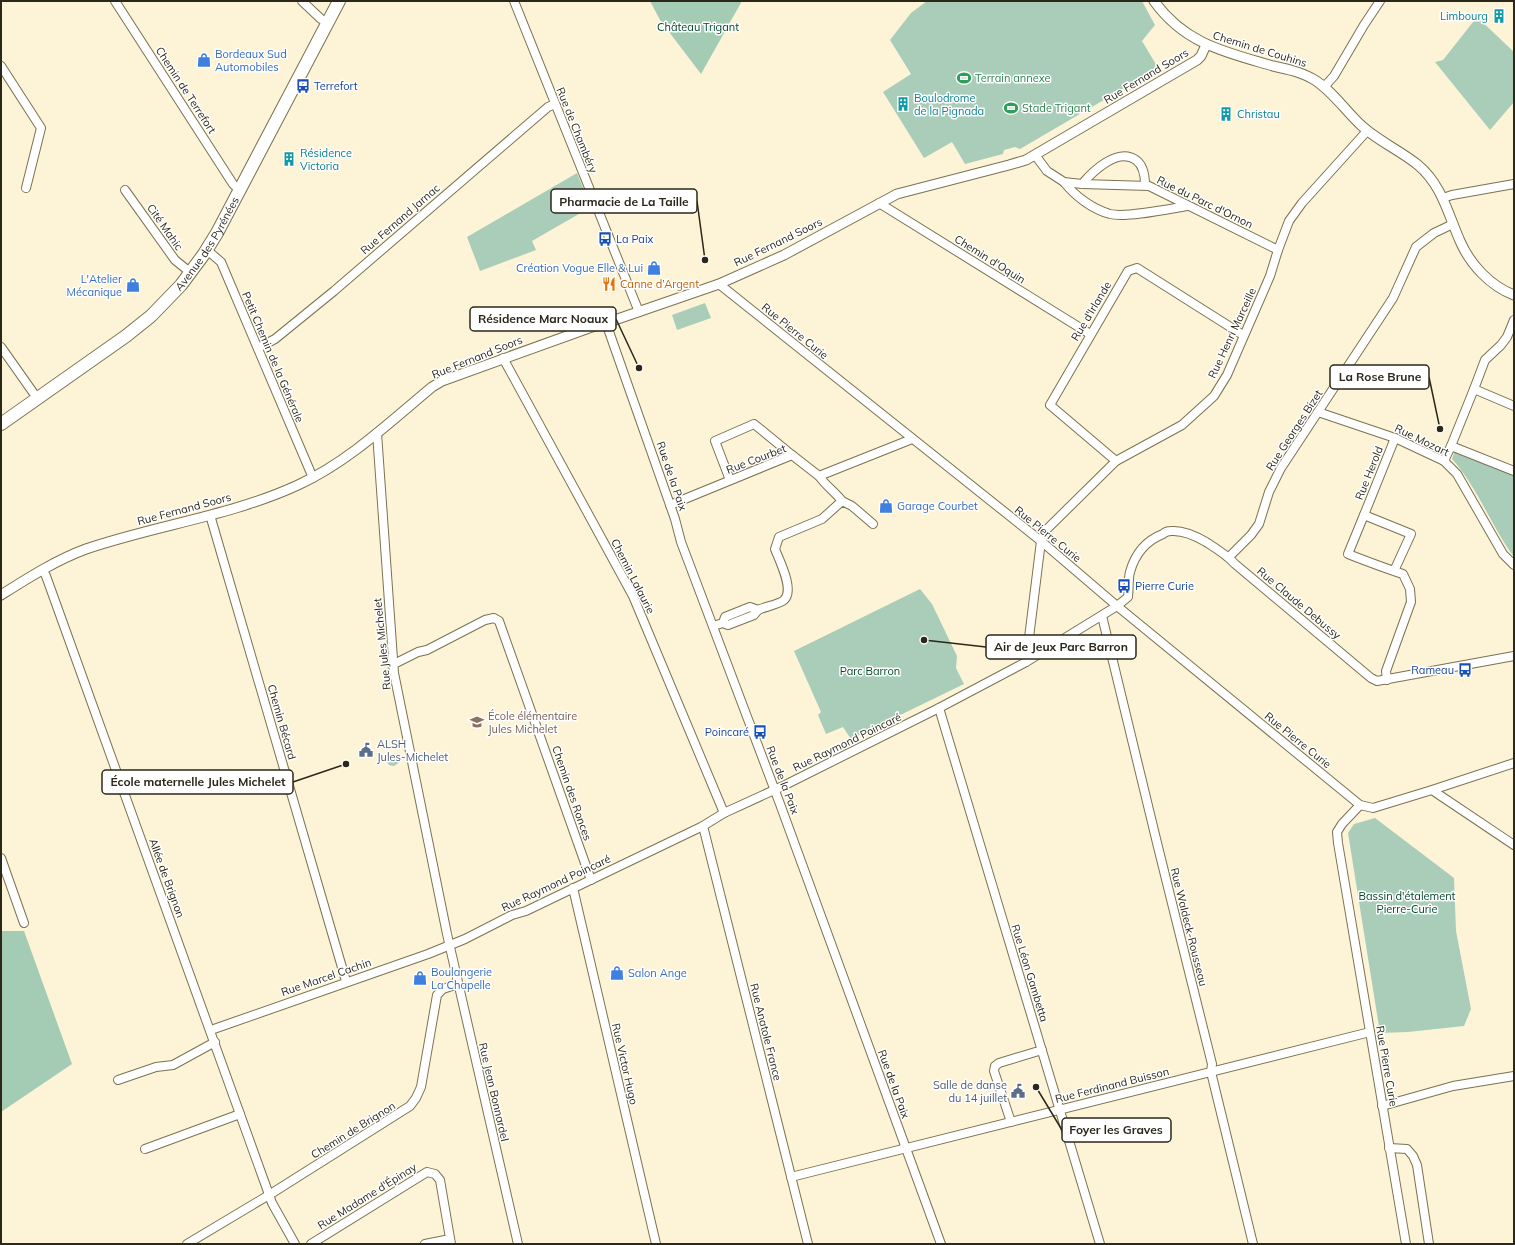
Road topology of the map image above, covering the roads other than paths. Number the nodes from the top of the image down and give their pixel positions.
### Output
1 (115, 1) edge
2 (302, 1) edge
3 (339, 1) edge
4 (514, 1) edge
5 (1154, 1) edge
6 (1380, 1) edge
7 (328, 23) junction
8 (1206, 45) junction
9 (1, 67) edge
10 (1324, 87) junction
11 (555, 104) junction
12 (1367, 130) junction
13 (1035, 156) junction
14 (1064, 182) junction
15 (1082, 184) junction
16 (1514, 184) edge
17 (1145, 185) junction
18 (26, 188) dead end
19 (125, 190) dead end
20 (240, 190) junction
21 (1443, 198) junction
22 (879, 203) junction
23 (1187, 206) junction
24 (1453, 224) junction
25 (207, 250) junction
26 (1278, 250) junction
27 (190, 273) junction
28 (719, 284) junction
29 (1514, 295) edge
30 (639, 312) junction
31 (1514, 320) edge
32 (606, 323) junction
33 (1090, 334) junction
34 (1244, 335) junction
35 (1, 347) edge
36 (258, 348) junction
37 (504, 358) junction
38 (1474, 389) junction
39 (37, 398) junction
40 (1514, 406) edge
41 (1318, 412) junction
42 (1, 424) edge
43 (377, 433) junction
44 (1395, 438) junction
45 (912, 439) junction
46 (1451, 446) junction
47 (792, 455) junction
48 (1444, 460) junction
49 (1116, 461) junction
50 (1514, 471) edge
51 (820, 476) junction
52 (313, 478) junction
53 (730, 480) junction
54 (842, 501) junction
55 (670, 505) junction
56 (210, 515) junction
57 (1364, 515) junction
58 (873, 524) dead end
59 (1041, 541) junction
60 (1229, 557) junction
61 (1514, 564) edge
62 (43, 570) junction
63 (1394, 571) junction
64 (1, 595) edge
65 (1117, 606) junction
66 (1102, 616) junction
67 (713, 626) junction
68 (1514, 656) edge
69 (1026, 662) junction
70 (392, 665) junction
71 (1387, 680) junction
72 (939, 708) junction
73 (1514, 763) edge
74 (774, 789) junction
75 (1432, 790) junction
76 (1360, 805) junction
77 (724, 813) junction
78 (703, 826) junction
79 (1514, 845) edge
80 (1, 858) edge
81 (590, 880) junction
82 (573, 888) junction
83 (24, 922) dead end
84 (449, 945) junction
85 (346, 981) junction
86 (458, 984) junction
87 (210, 1030) junction
88 (1370, 1032) junction
89 (215, 1042) junction
90 (1042, 1050) junction
91 (1211, 1072) junction
92 (1514, 1076) edge
93 (118, 1080) dead end
94 (1382, 1106) junction
95 (1060, 1109) junction
96 (240, 1114) junction
97 (1011, 1122) junction
98 (906, 1148) junction
99 (1389, 1148) junction
100 (145, 1149) dead end
101 (791, 1177) junction
102 (269, 1195) junction
103 (451, 1241) edge
104 (187, 1244) edge
105 (295, 1244) edge
106 (311, 1244) edge
107 (425, 1244) edge
108 (518, 1244) edge
109 (656, 1244) edge
110 (808, 1244) edge
111 (941, 1244) edge
112 (1100, 1244) edge
113 (1253, 1244) edge
114 (1406, 1244) edge
115 (1429, 1244) edge

1 - 20 street, Chemin de Terrefort
2 - 7 street
3 - 7 main road, Avenue des Pyrénées
4 - 11 street, Rue de Chambéry
5 - 8 street, Chemin de Couhins
6 - 10 street
7 - 20 main road, Avenue des Pyrénées
8 - 10 street, Chemin de Couhins
8 - 13 street, Rue Fernand Soors
9 - 18 street
10 - 12 street, Chemin de Couhins
11 - 30 street, Rue de Chambéry
11 - 36 street, Rue Fernand Jarnac
12 - 21 street, Chemin de Couhins
12 - 26 street, Rue Henri Marceille
13 - 14 street, Rue du Parc d'Ornon
13 - 22 street, Rue Fernand Soors
14 - 15 street, Rue du Parc d'Ornon
14 - 23 street
15 - 17 street, Rue du Parc d'Ornon
15 - 17 street
16 - 21 street
17 - 23 street, Rue du Parc d'Ornon
19 - 27 street, Cité Mahic
20 - 25 main road, Avenue des Pyrénées
21 - 24 street, Chemin de Couhins
22 - 28 street, Rue Fernand Soors
22 - 33 street, Chemin d'Oquin
23 - 26 street, Rue du Parc d'Ornon
24 - 29 street, Chemin de Couhins
24 - 41 street, Rue Georges Bizet
25 - 27 main road, Avenue des Pyrénées
25 - 36 street, Petit Chemin de la Générale
26 - 34 street, Rue Henri Marceille
27 - 39 main road, Avenue des Pyrénées
28 - 30 street, Rue Fernand Soors
28 - 45 street, Rue Pierre Curie
30 - 32 street, Rue Fernand Soors
31 - 38 street
32 - 37 street, Rue Fernand Soors
32 - 55 street, Rue de la Paix
33 - 34 street, Rue d'Irlande
33 - 49 street, Rue d'Irlande
34 - 49 street, Rue Henri Marceille
35 - 39 street
36 - 52 street, Petit Chemin de la Générale
37 - 43 street, Rue Fernand Soors
37 - 77 street, Chemin Lalaurie
38 - 40 street
38 - 46 street
39 - 42 main road, Avenue des Pyrénées
41 - 44 street, Rue Mozart
41 - 60 street, Rue Georges Bizet
43 - 52 street, Rue Fernand Soors
43 - 70 street, Rue Jules Michelet
44 - 48 street, Rue Mozart
44 - 57 street, Rue Herold
45 - 51 street
45 - 59 street, Rue Pierre Curie
46 - 48 street
46 - 50 street
47 - 51 street, Rue Courbet
47 - 53 street, Rue Courbet
47 - 53 street
48 - 61 street, Rue Mozart
49 - 59 street, Rue Henri Marceille
51 - 54 street, Rue Courbet
52 - 56 street, Rue Fernand Soors
53 - 55 street, Rue Courbet
54 - 58 street, Rue Courbet
54 - 67 street
55 - 67 street, Rue de la Paix
56 - 62 street, Rue Fernand Soors
56 - 85 street, Chemin Bécard
57 - 63 street, Rue Herold
57 - 63 street
59 - 65 street, Rue Pierre Curie
59 - 69 street
60 - 65 street, Rue Claude Debussy
60 - 71 street, Rue Claude Debussy
62 - 64 street, Rue Fernand Soors
62 - 87 street, Allée de Brignon
63 - 71 street
65 - 66 street, Rue Raymond Poincaré
65 - 76 street, Rue Pierre Curie
66 - 69 street, Rue Raymond Poincaré
66 - 91 street, Rue Waldeck-Rousseau
67 - 74 street, Rue de la Paix
68 - 71 street, Rue Claude Debussy
69 - 72 street, Rue Raymond Poincaré
70 - 81 street, Chemin des Ronces
70 - 84 street, Rue Jules Michelet
72 - 74 street, Rue Raymond Poincaré
72 - 90 street, Rue Léon Gambetta
73 - 75 street
74 - 77 street, Rue Raymond Poincaré
74 - 98 street, Rue de la Paix
75 - 76 street, Rue Pierre Curie
75 - 79 street
76 - 88 street, Rue Pierre Curie
77 - 78 street, Rue Raymond Poincaré
78 - 81 street, Rue Raymond Poincaré
78 - 101 street, Rue Anatole France
80 - 83 street
81 - 82 street, Rue Raymond Poincaré
82 - 84 street, Rue Raymond Poincaré
82 - 109 street, Rue Victor Hugo
84 - 85 street, Rue Marcel Cachin
84 - 86 street, Rue Jean Bonnardel
85 - 87 street, Rue Marcel Cachin
86 - 102 street, Chemin de Brignon
86 - 108 street, Rue Jean Bonnardel
87 - 89 street, Allée de Brignon
88 - 91 street, Rue Ferdinand Buisson
88 - 94 street, Rue Pierre Curie
89 - 93 street
89 - 96 street, Allée de Brignon
90 - 95 street, Rue Léon Gambetta
90 - 97 street
91 - 95 street, Rue Ferdinand Buisson
91 - 113 street, Rue Waldeck-Rousseau
92 - 94 street
94 - 99 street, Rue Pierre Curie
95 - 97 street, Rue Ferdinand Buisson
95 - 112 street, Rue Léon Gambetta
96 - 100 street
96 - 102 street, Allée de Brignon
97 - 98 street, Rue Ferdinand Buisson
98 - 101 street, Rue Ferdinand Buisson
98 - 111 street, Rue de la Paix
99 - 114 street, Rue Pierre Curie
99 - 115 street
101 - 110 street, Rue Anatole France
102 - 104 street, Chemin de Brignon
102 - 105 street, Allée de Brignon
103 - 106 street, Rue Madame d'Épinay
103 - 107 street

